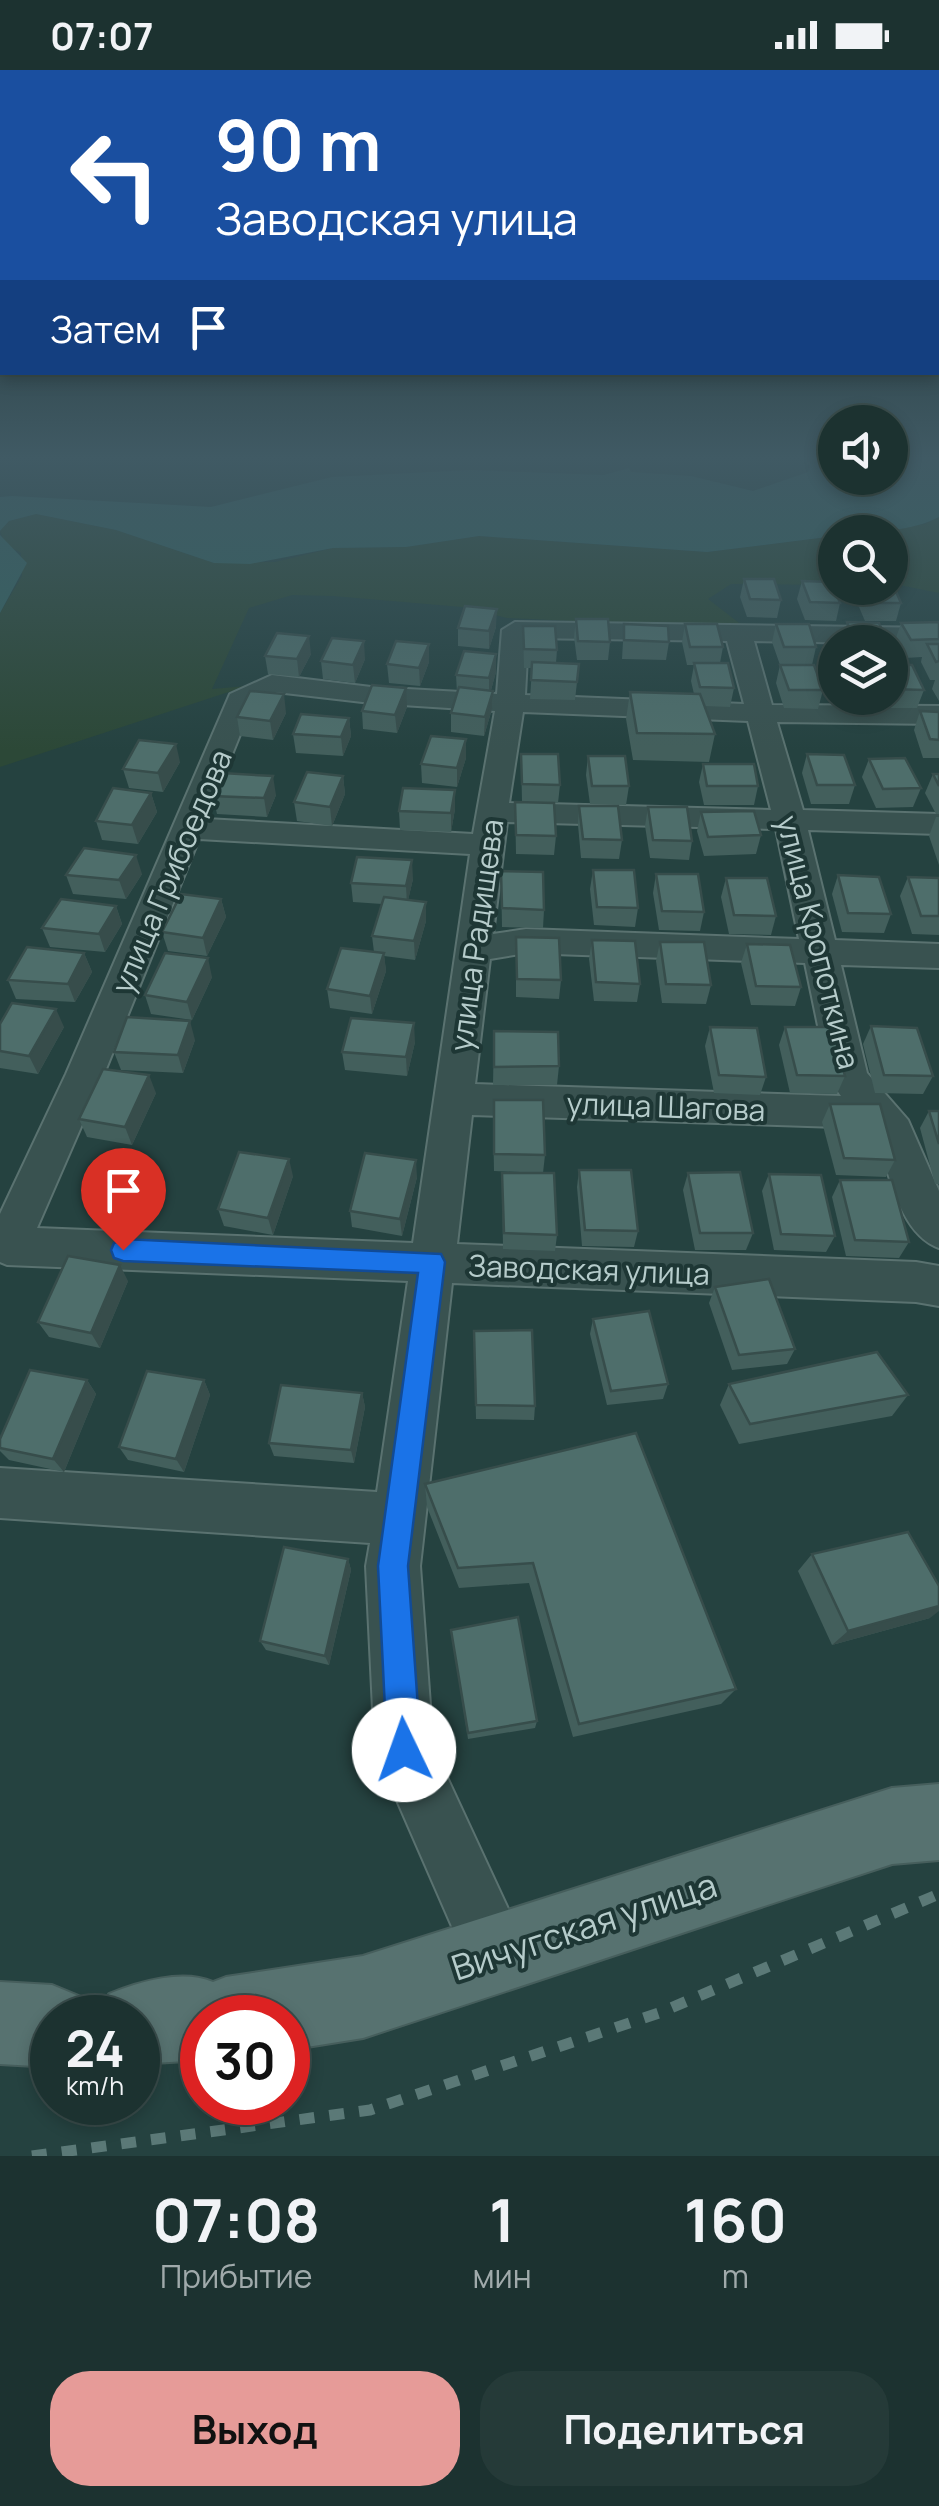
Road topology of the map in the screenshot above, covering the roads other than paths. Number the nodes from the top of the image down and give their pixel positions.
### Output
1 (739, 635) junction
2 (939, 636) edge
3 (510, 703) junction
4 (762, 713) junction
5 (939, 715) edge
6 (790, 821) junction
7 (939, 824) edge
8 (189, 828) junction
9 (490, 828) junction
10 (473, 950) junction
11 (819, 954) junction
12 (939, 956) edge
13 (86, 1074) joint
14 (454, 1099) junction
15 (878, 1112) junction
16 (939, 1229) edge
17 (4, 1245) edge
18 (434, 1251) junction
19 (939, 1286) edge
20 (0, 1494) edge
21 (400, 1519) junction
22 (939, 1822) edge
23 (497, 1954) junction
24 (310, 2006) edge
25 (0, 2024) edge
26 (30, 2025) edge

1 - 2 street
1 - 3 street, улица Радищева
1 - 4 street, улица Кропоткина
3 - 4 street
3 - 8 street, улица Грибоедова
3 - 9 street, улица Радищева
4 - 5 street
4 - 6 street, улица Кропоткина
6 - 7 street
6 - 9 street
6 - 11 street, улица Кропоткина
8 - 9 street
8 - 13 street, улица Грибоедова
9 - 10 street, улица Радищева
10 - 11 street
10 - 14 street, улица Радищева
11 - 12 street
11 - 15 street, улица Кропоткина
13 - 17 street, Заводская улица
14 - 15 street, улица Шагова
14 - 18 street, улица Радищева
15 - 16 street, улица Кропоткина
17 - 18 street, Заводская улица
18 - 19 street, Заводская улица
18 - 21 street, улица Радищева
20 - 21 street
21 - 23 street, улица Радищева
22 - 23 main road, Вичугская улица
23 - 24 main road, Вичугская улица
25 - 26 main road

